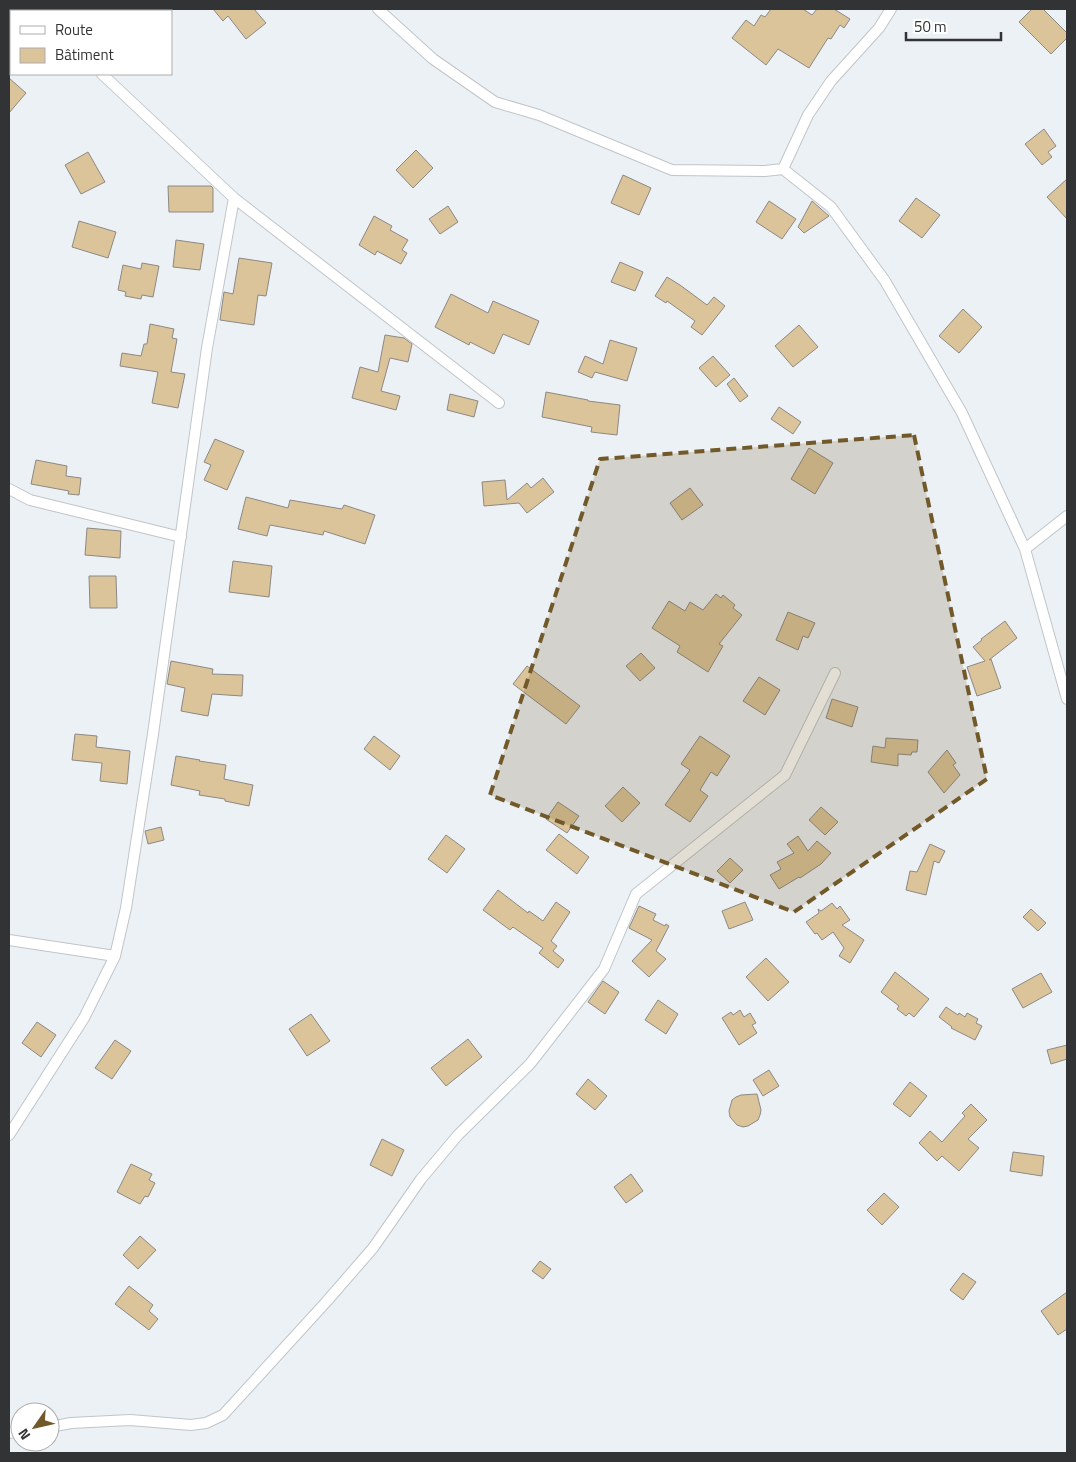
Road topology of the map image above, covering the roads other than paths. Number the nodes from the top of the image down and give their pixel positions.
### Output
1 (378, 9) edge
2 (891, 9) edge
3 (103, 75) edge
4 (783, 169) junction
5 (234, 198) junction
6 (499, 403) dead end
7 (9, 489) edge
8 (1067, 516) edge
9 (181, 537) junction
10 (1025, 549) junction
11 (835, 673) dead end
12 (1067, 699) edge
13 (9, 940) edge
14 (115, 956) junction
15 (9, 1135) edge
16 (60, 1425) edge

1 - 4 street
2 - 4 street
3 - 5 street
4 - 10 street
5 - 6 street
5 - 9 street
7 - 9 street
8 - 10 street
9 - 14 street
10 - 12 street
11 - 16 street
13 - 14 street
14 - 15 street

